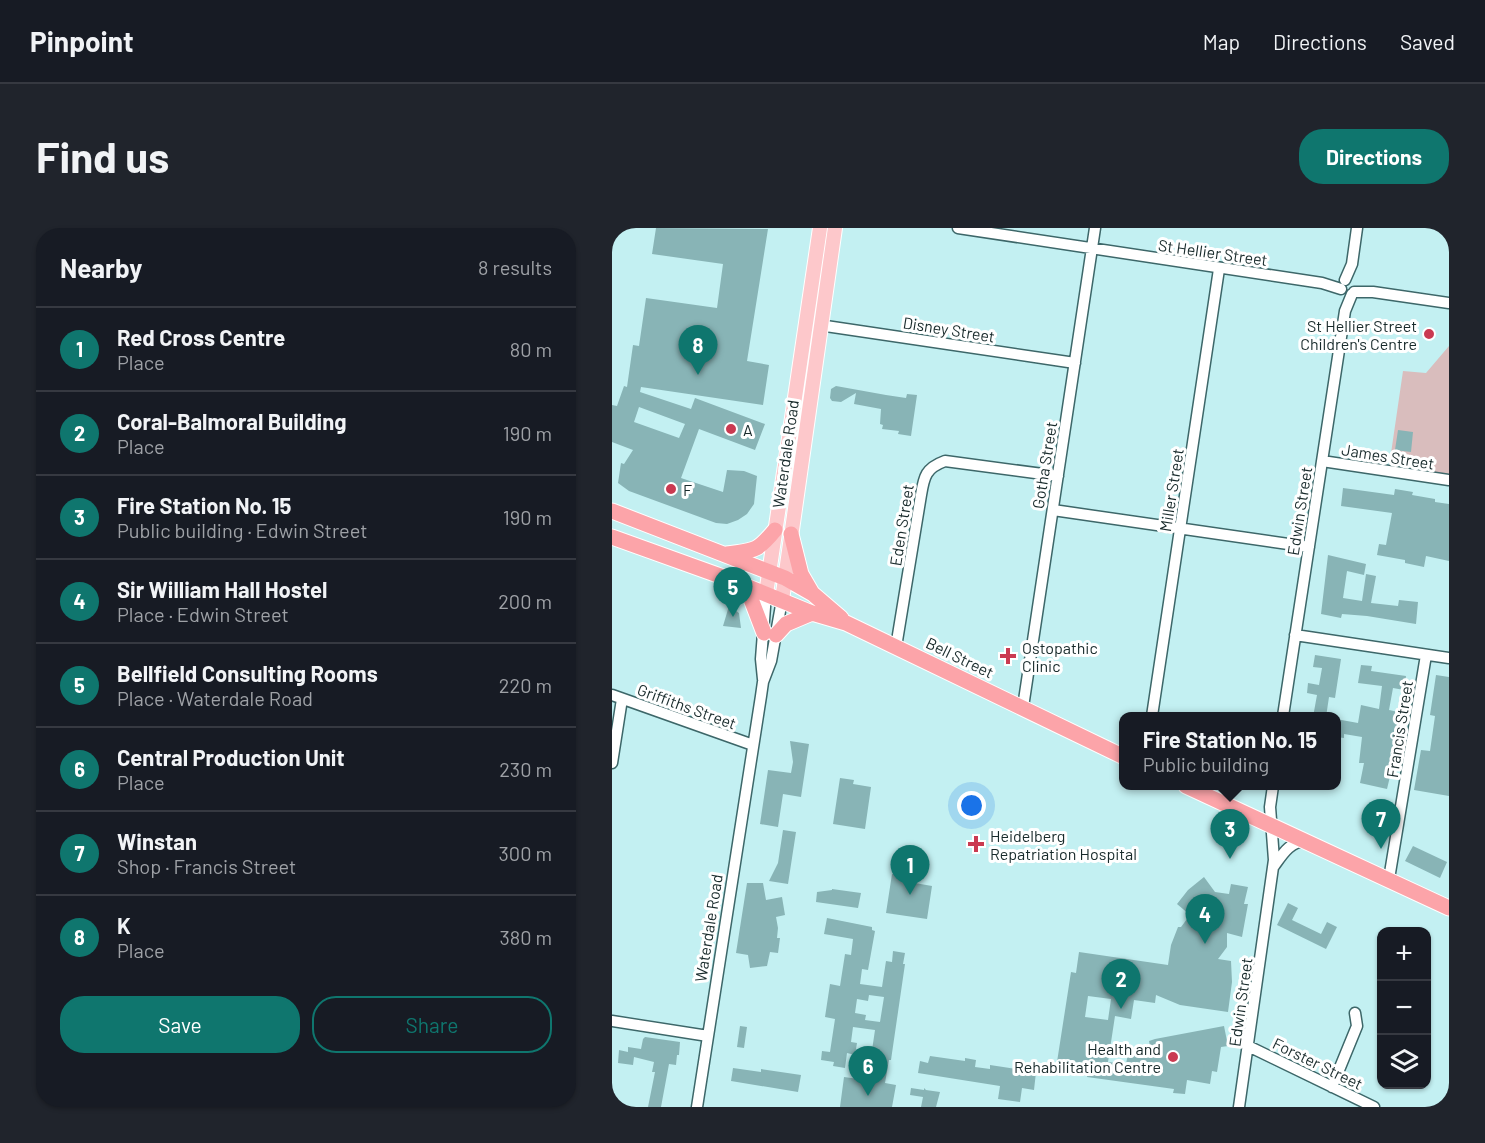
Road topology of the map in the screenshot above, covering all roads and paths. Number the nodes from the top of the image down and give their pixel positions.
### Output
1 (820, 228) edge
2 (835, 228) edge
3 (964, 228) edge
4 (1095, 228) edge
5 (1357, 228) edge
6 (1092, 249) junction
7 (1219, 269) junction
8 (1348, 287) junction
9 (1449, 303) edge
10 (819, 325) junction
11 (1075, 363) junction
12 (1322, 461) junction
13 (1058, 476) junction
14 (1449, 480) edge
15 (1053, 510) junction
16 (612, 511) edge
17 (1180, 529) junction
18 (774, 531) junction
19 (791, 534) junction
20 (612, 537) edge
21 (1309, 547) junction
22 (727, 554) junction
23 (769, 570) junction
24 (785, 578) junction
25 (746, 586) junction
26 (766, 594) junction
27 (813, 594) junction
28 (782, 600) junction
29 (812, 612) junction
30 (846, 623) junction
31 (770, 634) junction
32 (1295, 636) junction
33 (896, 647) junction
34 (1426, 655) junction
35 (1449, 658) edge
36 (617, 697) edge
37 (1023, 707) junction
38 (1153, 712) edge
39 (1284, 712) edge
40 (753, 745) junction
41 (1119, 755) edge
42 (612, 763) edge
43 (1195, 790) edge
44 (1272, 790) edge
45 (1272, 824) junction
46 (1309, 842) junction
47 (1274, 866) junction
48 (1389, 879) junction
49 (1449, 908) edge
50 (1355, 1013) dead end
51 (612, 1021) edge
52 (708, 1036) junction
53 (1248, 1046) junction
54 (1332, 1087) junction
55 (697, 1107) edge
56 (1239, 1107) edge
57 (1374, 1107) edge

1 - 18 main road, Waterdale Road
2 - 10 main road, Waterdale Road
3 - 6 street, St Hellier Street
4 - 6 street, Gotha Street
5 - 8 street, Edwin Street
6 - 7 street, St Hellier Street
6 - 11 street, Gotha Street
7 - 8 street, St Hellier Street
7 - 17 street, Miller Street
8 - 9 street, St Hellier Street
8 - 12 street, Edwin Street
10 - 11 street, Disney Street
10 - 19 main road, Waterdale Road
11 - 13 street, Gotha Street
12 - 14 street, James Street
12 - 21 street, Edwin Street
13 - 15 street, Gotha Street
13 - 33 street, Eden Street
15 - 17 street
15 - 37 street, Gotha Street
16 - 22 highway, Bell Street
17 - 21 street
17 - 38 street, Miller Street
18 - 22 highway
18 - 23 main road, Waterdale Road
19 - 24 main road, Waterdale Road
19 - 27 highway
20 - 25 highway, Bell Street
21 - 32 street, Edwin Street
22 - 23 highway, Bell Street
23 - 24 highway, Bell Street
23 - 26 main road, Waterdale Road
24 - 27 highway, Bell Street
24 - 28 main road, Waterdale Road
25 - 26 highway, Bell Street
25 - 31 highway
26 - 28 highway, Bell Street
26 - 31 street, Waterdale Road
27 - 30 highway, Bell Street
28 - 29 highway, Bell Street
28 - 31 street, Waterdale Road
29 - 30 highway, Bell Street
29 - 31 highway
30 - 33 highway, Bell Street
31 - 40 street, Waterdale Road
32 - 34 street
32 - 39 street, Edwin Street
33 - 37 highway, Bell Street
34 - 35 street
34 - 48 street, Francis Street
36 - 40 street, Griffiths Street
36 - 42 street
37 - 41 highway, Bell Street
40 - 52 street, Waterdale Road
43 - 45 highway
44 - 45 street, Edwin Street
45 - 46 highway
45 - 47 street, Edwin Street
46 - 47 street
46 - 48 highway
47 - 53 street, Edwin Street
48 - 49 highway
50 - 54 street
51 - 52 street
52 - 55 street, Waterdale Road
53 - 54 street, Forster Street
53 - 56 street, Edwin Street
54 - 57 street, Forster Street

